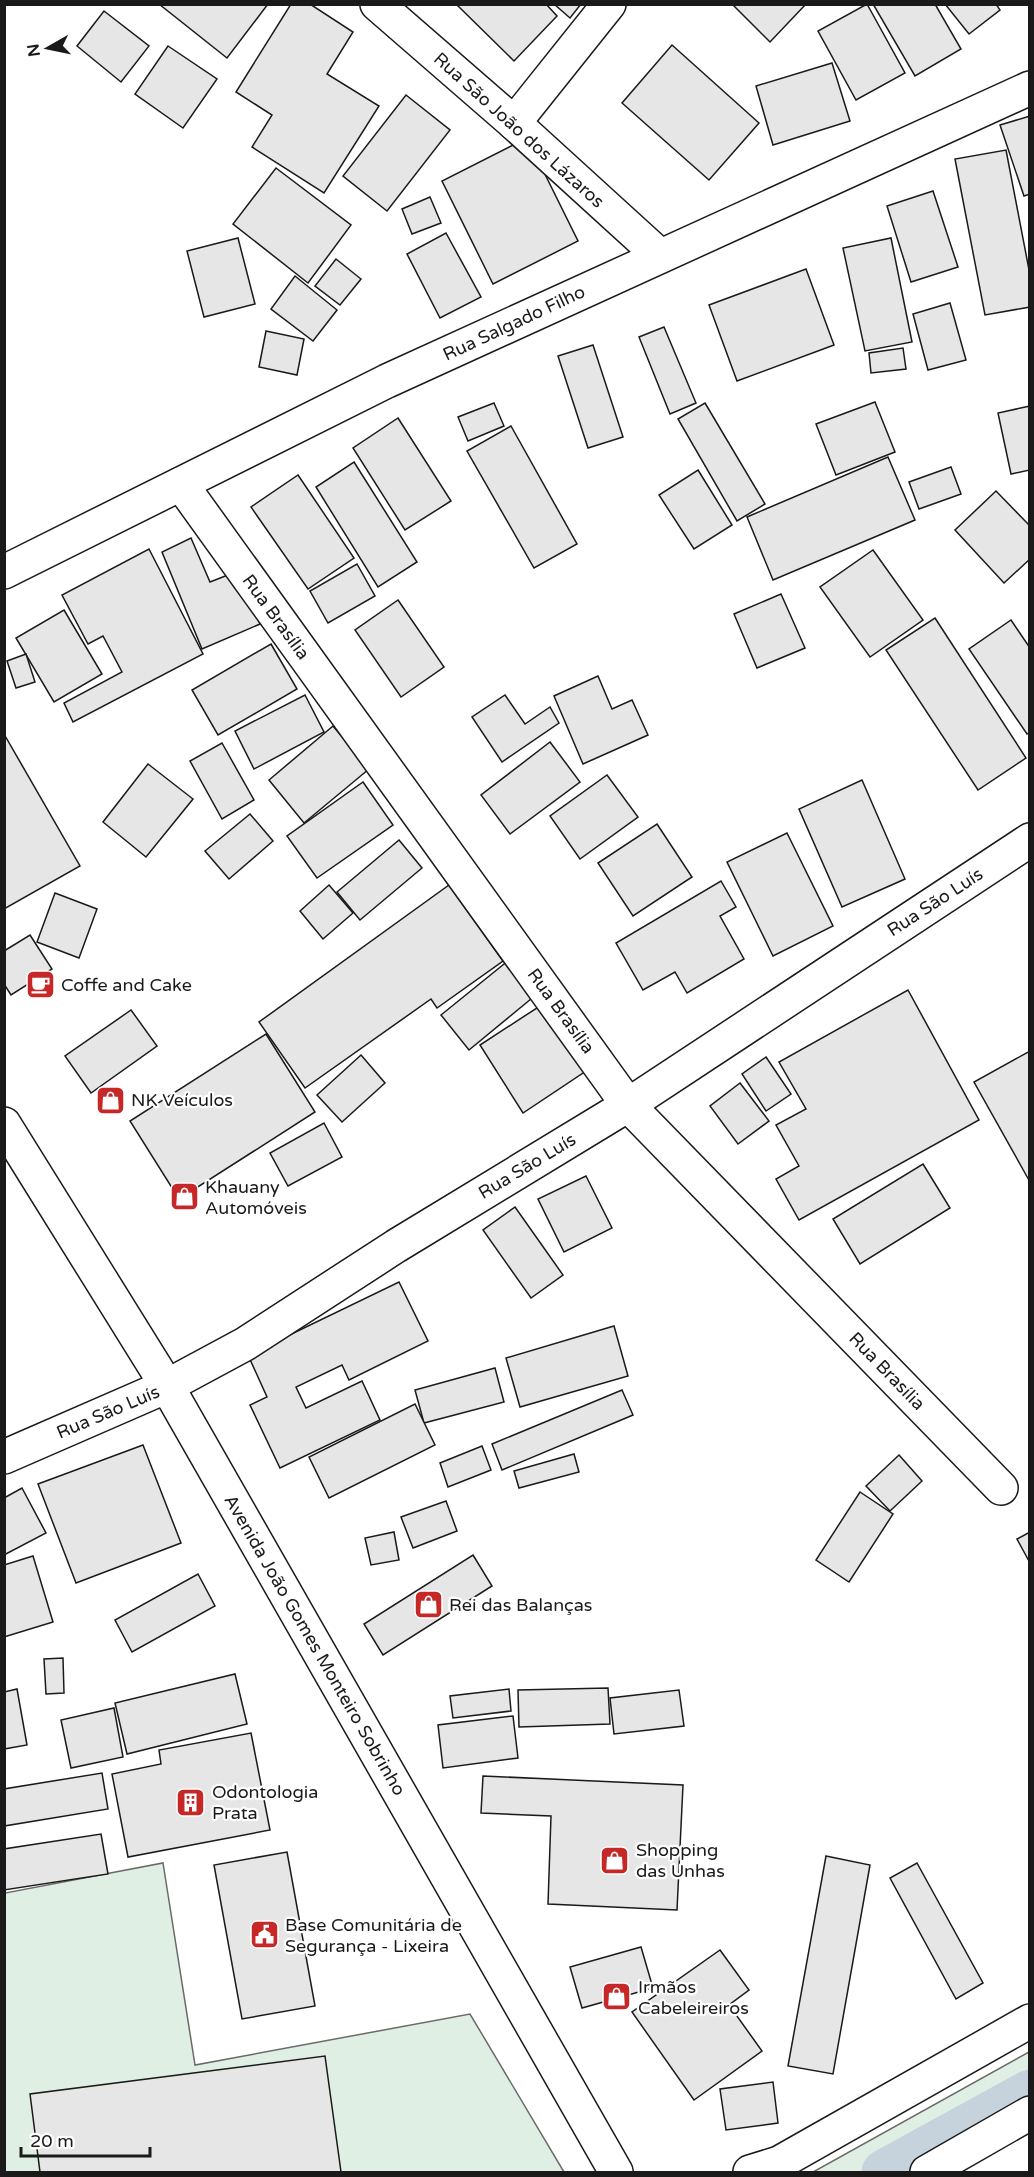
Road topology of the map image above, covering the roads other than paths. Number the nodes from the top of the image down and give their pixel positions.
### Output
1 (377, 4) edge
2 (609, 4) edge
3 (1029, 88) edge
4 (514, 123) junction
5 (660, 256) junction
6 (181, 484) junction
7 (4, 572) edge
8 (1029, 840) edge
9 (628, 1105) junction
10 (4, 1124) edge
11 (167, 1386) junction
12 (4, 1457) edge
13 (1001, 1488) dead end
14 (1029, 2021) edge
15 (1029, 2113) edge
16 (616, 2172) edge
17 (750, 2172) edge
18 (927, 2172) edge

1 - 4 street, Rua São João dos Lázaros
2 - 4 street
3 - 5 street, Rua Salgado Filho
4 - 5 street, Rua São João dos Lázaros
5 - 6 street, Rua Salgado Filho
6 - 7 street, Rua Salgado Filho
6 - 9 street, Rua Brasília
8 - 9 street, Rua São Luís
9 - 11 street, Rua São Luís
9 - 13 street, Rua Brasília
10 - 11 street, Avenida João Gomes Monteiro Sobrinho
11 - 12 street, Rua São Luís
11 - 16 street, Avenida João Gomes Monteiro Sobrinho
14 - 17 street
15 - 18 street

